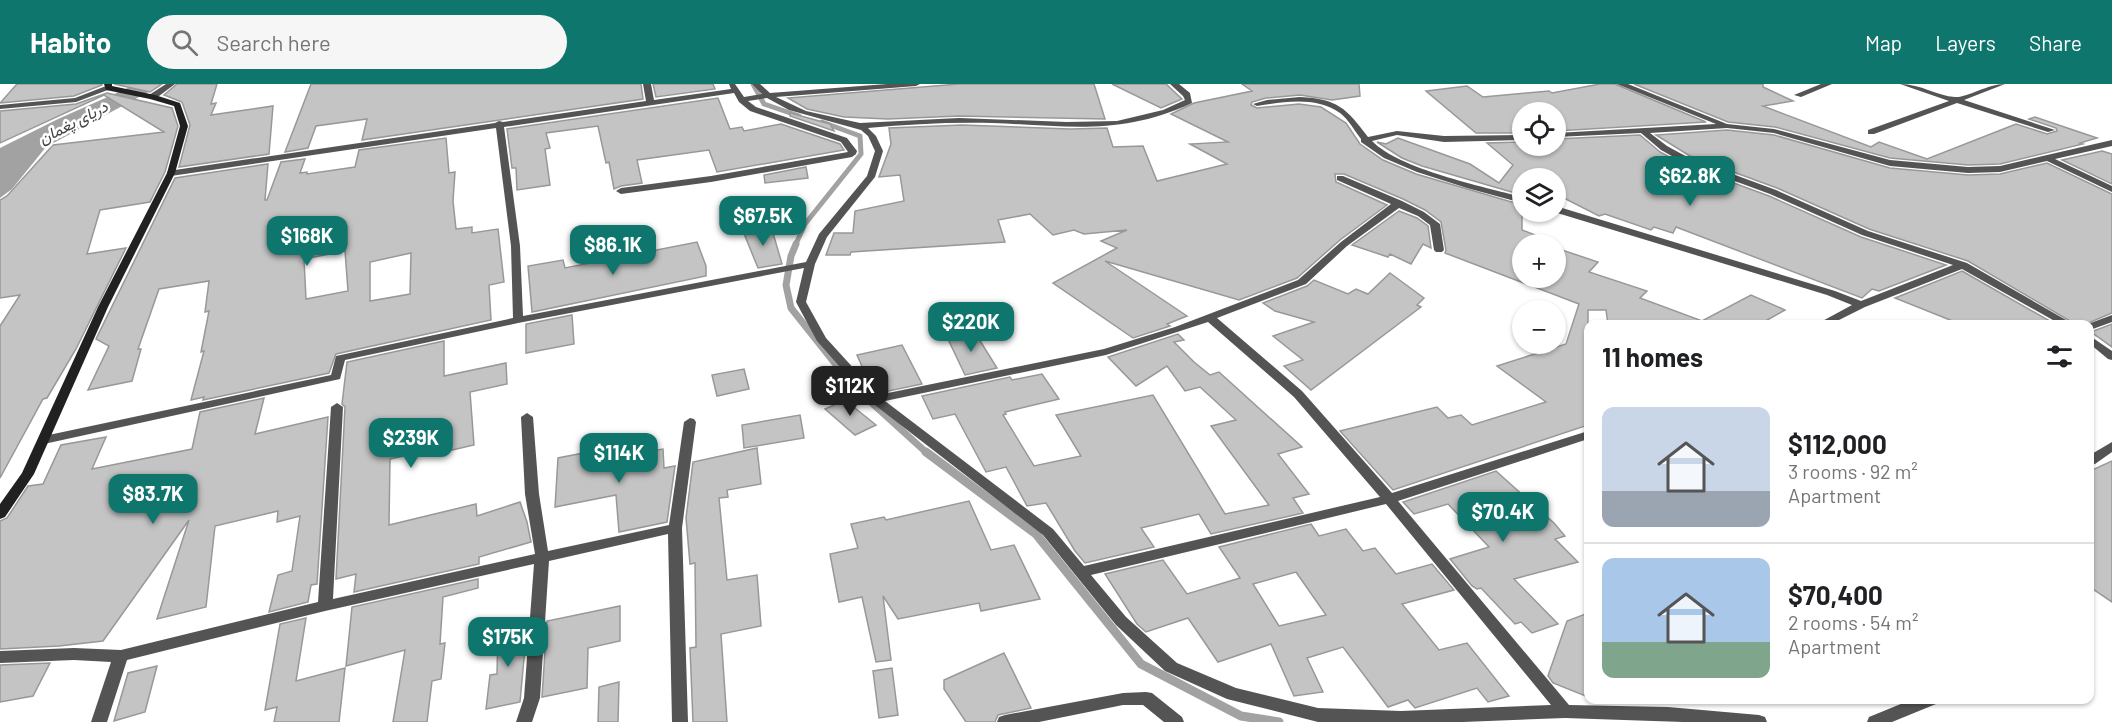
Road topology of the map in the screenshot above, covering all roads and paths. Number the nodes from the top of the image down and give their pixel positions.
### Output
1 (171, 84) edge
2 (647, 84) edge
3 (756, 84) edge
4 (916, 84) edge
5 (1174, 84) edge
6 (1621, 84) edge
7 (1828, 84) edge
8 (1904, 84) edge
9 (2001, 84) edge
10 (108, 86) edge
11 (733, 87) edge
12 (1798, 95) dead end
13 (150, 96) junction
14 (765, 96) junction
15 (742, 100) junction
16 (1956, 101) junction
17 (650, 102) junction
18 (1257, 104) dead end
19 (0, 107) edge
20 (499, 123) junction
21 (859, 126) junction
22 (1727, 126) junction
23 (1642, 130) junction
24 (2050, 130) dead end
25 (1871, 132) dead end
26 (1566, 134) edge
27 (1512, 137) edge
28 (1364, 140) junction
29 (2112, 143) edge
30 (2051, 160) junction
31 (171, 172) junction
32 (1340, 178) dead end
33 (2112, 189) edge
34 (621, 191) dead end
35 (1512, 198) edge
36 (1399, 203) junction
37 (1566, 212) edge
38 (1439, 250) dead end
39 (810, 264) junction
40 (1963, 265) junction
41 (1861, 304) junction
42 (1210, 318) junction
43 (2112, 318) edge
44 (518, 320) junction
45 (1830, 320) edge
46 (2061, 320) edge
47 (2094, 325) edge
48 (2094, 342) edge
49 (2112, 357) edge
50 (875, 399) junction
51 (338, 407) dead end
52 (527, 417) dead end
53 (690, 422) dead end
54 (1584, 436) edge
55 (44, 440) junction
56 (2112, 446) edge
57 (2094, 458) edge
58 (1389, 499) junction
59 (0, 514) edge
60 (675, 528) junction
61 (542, 556) junction
62 (1082, 572) junction
63 (325, 606) junction
64 (0, 657) edge
65 (121, 657) junction
66 (1918, 704) edge
67 (1565, 711) junction
68 (99, 722) edge
69 (524, 722) edge
70 (680, 722) edge
71 (1005, 722) edge
72 (1176, 722) edge
73 (1759, 722) edge
74 (1875, 722) edge

1 - 13 street
2 - 17 street
3 - 14 street
4 - 14 street
5 - 21 street
6 - 22 street
7 - 12 street
8 - 16 street
9 - 16 street
10 - 13 street
10 - 19 street
11 - 15 street
11 - 17 street
13 - 31 street
14 - 15 street
14 - 21 street
15 - 34 street
16 - 24 street
16 - 25 street
17 - 20 street
18 - 28 street
20 - 31 street
20 - 44 street
21 - 39 street
22 - 23 street
22 - 30 street
23 - 26 street
23 - 40 street
27 - 28 street
28 - 35 street
29 - 30 street
30 - 33 street
31 - 55 street
32 - 36 street
36 - 38 street
36 - 42 street
37 - 41 street
39 - 44 street
39 - 50 street
40 - 41 street
40 - 46 street
41 - 45 street
42 - 50 street
42 - 58 street
43 - 47 street
44 - 55 street
48 - 49 street
50 - 62 street
51 - 63 street
52 - 61 street
53 - 60 street
54 - 58 street
55 - 59 street
56 - 57 street
58 - 62 street
58 - 67 street
60 - 61 street
60 - 70 street
61 - 63 street
61 - 69 street
62 - 67 street
63 - 65 street
64 - 65 street
65 - 68 street
66 - 74 street
67 - 73 street
71 - 72 street

